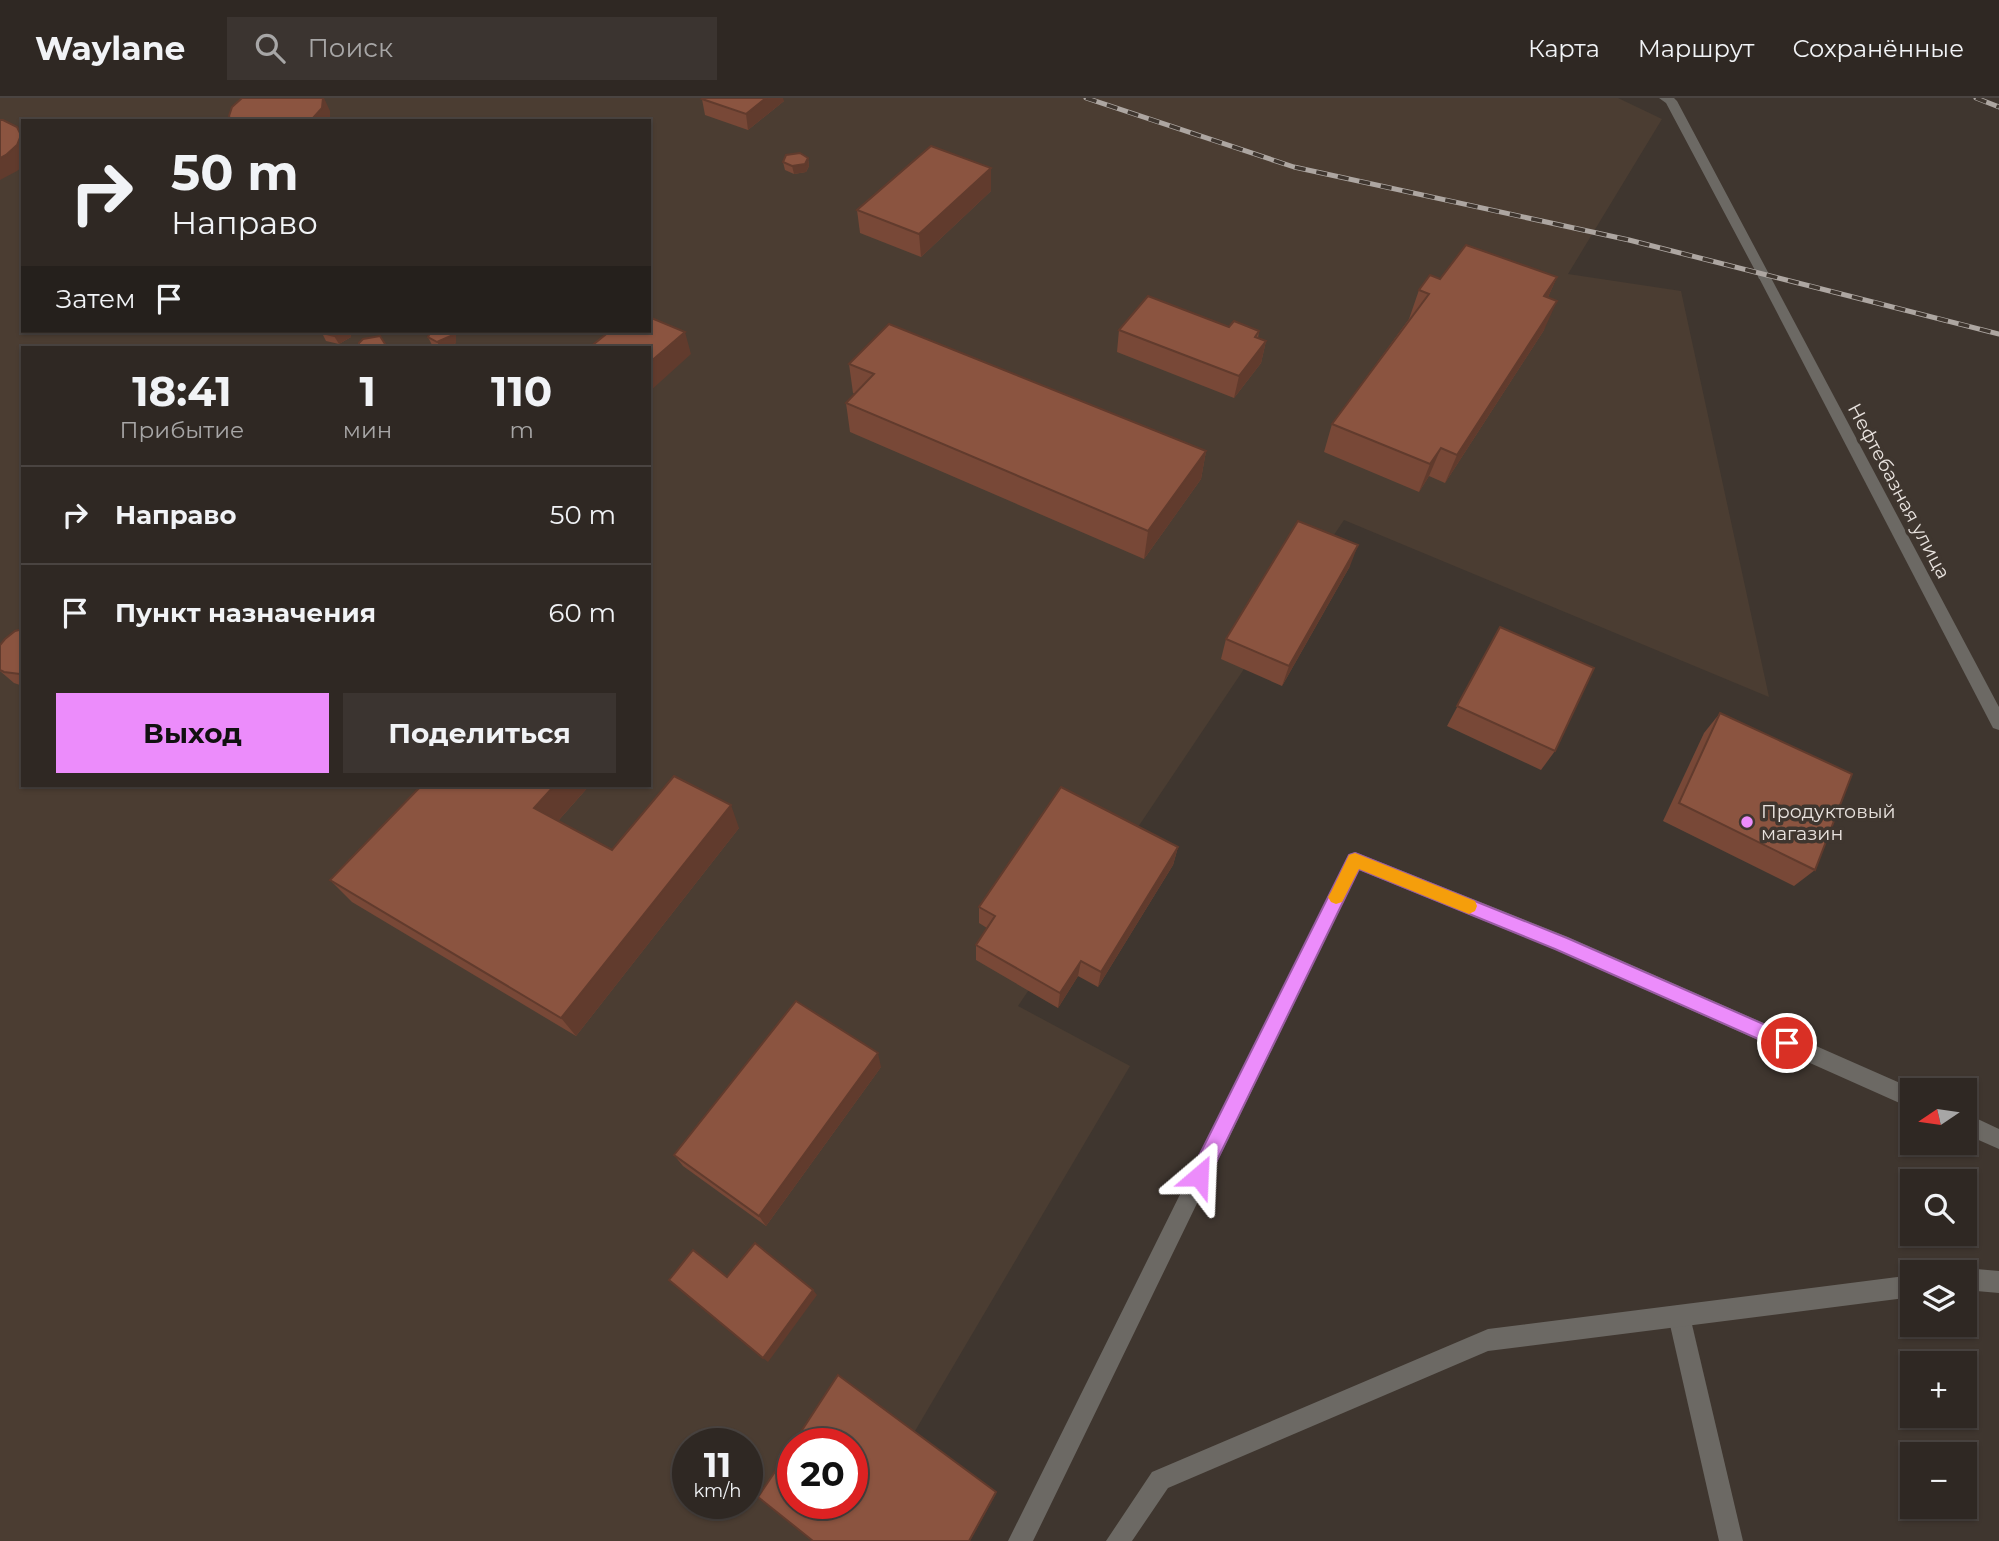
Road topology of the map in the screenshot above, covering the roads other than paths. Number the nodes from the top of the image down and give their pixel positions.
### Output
1 (1665, 98) edge
2 (1999, 723) edge
3 (1900, 1093) edge
4 (1978, 1129) edge
5 (1999, 1139) edge
6 (1977, 1280) edge
7 (1999, 1282) edge
8 (1900, 1288) edge
9 (1679, 1315) junction
10 (1020, 1541) edge
11 (1118, 1541) edge
12 (1731, 1541) edge

1 - 2 street, Нефтебазная улица
3 - 10 street
4 - 5 street
6 - 7 street
8 - 9 street
9 - 11 street
9 - 12 street

